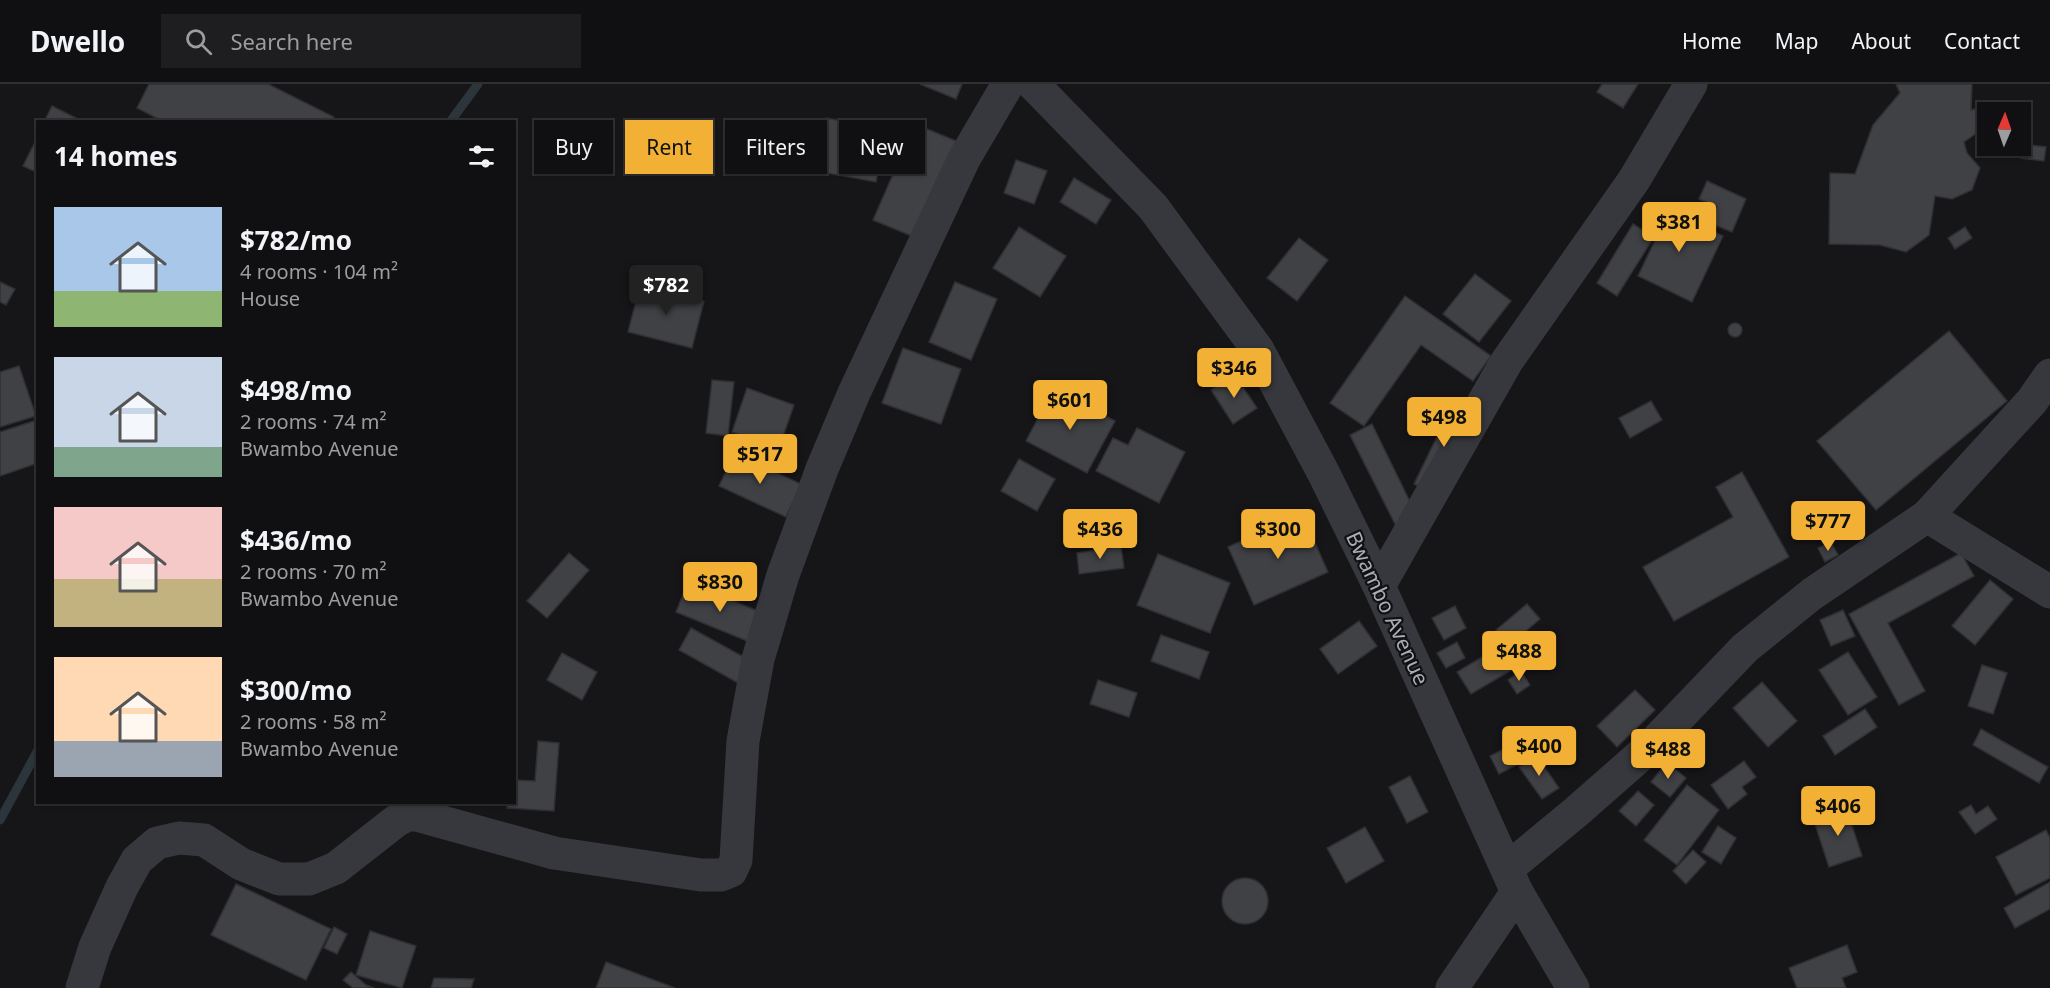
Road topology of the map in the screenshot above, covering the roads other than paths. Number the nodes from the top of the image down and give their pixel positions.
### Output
1 (1008, 84) edge
2 (1033, 84) edge
3 (1691, 84) edge
4 (2050, 375) edge
5 (1927, 516) junction
6 (1379, 586) junction
7 (2050, 592) edge
8 (1512, 880) junction
9 (82, 988) edge
10 (1452, 988) edge
11 (1573, 988) edge

1 - 9 street
2 - 6 street, Bwambo Avenue
3 - 6 street
4 - 5 street
5 - 7 street
5 - 8 street
6 - 8 street, Bwambo Avenue
8 - 10 street
8 - 11 street, Bwambo Avenue

